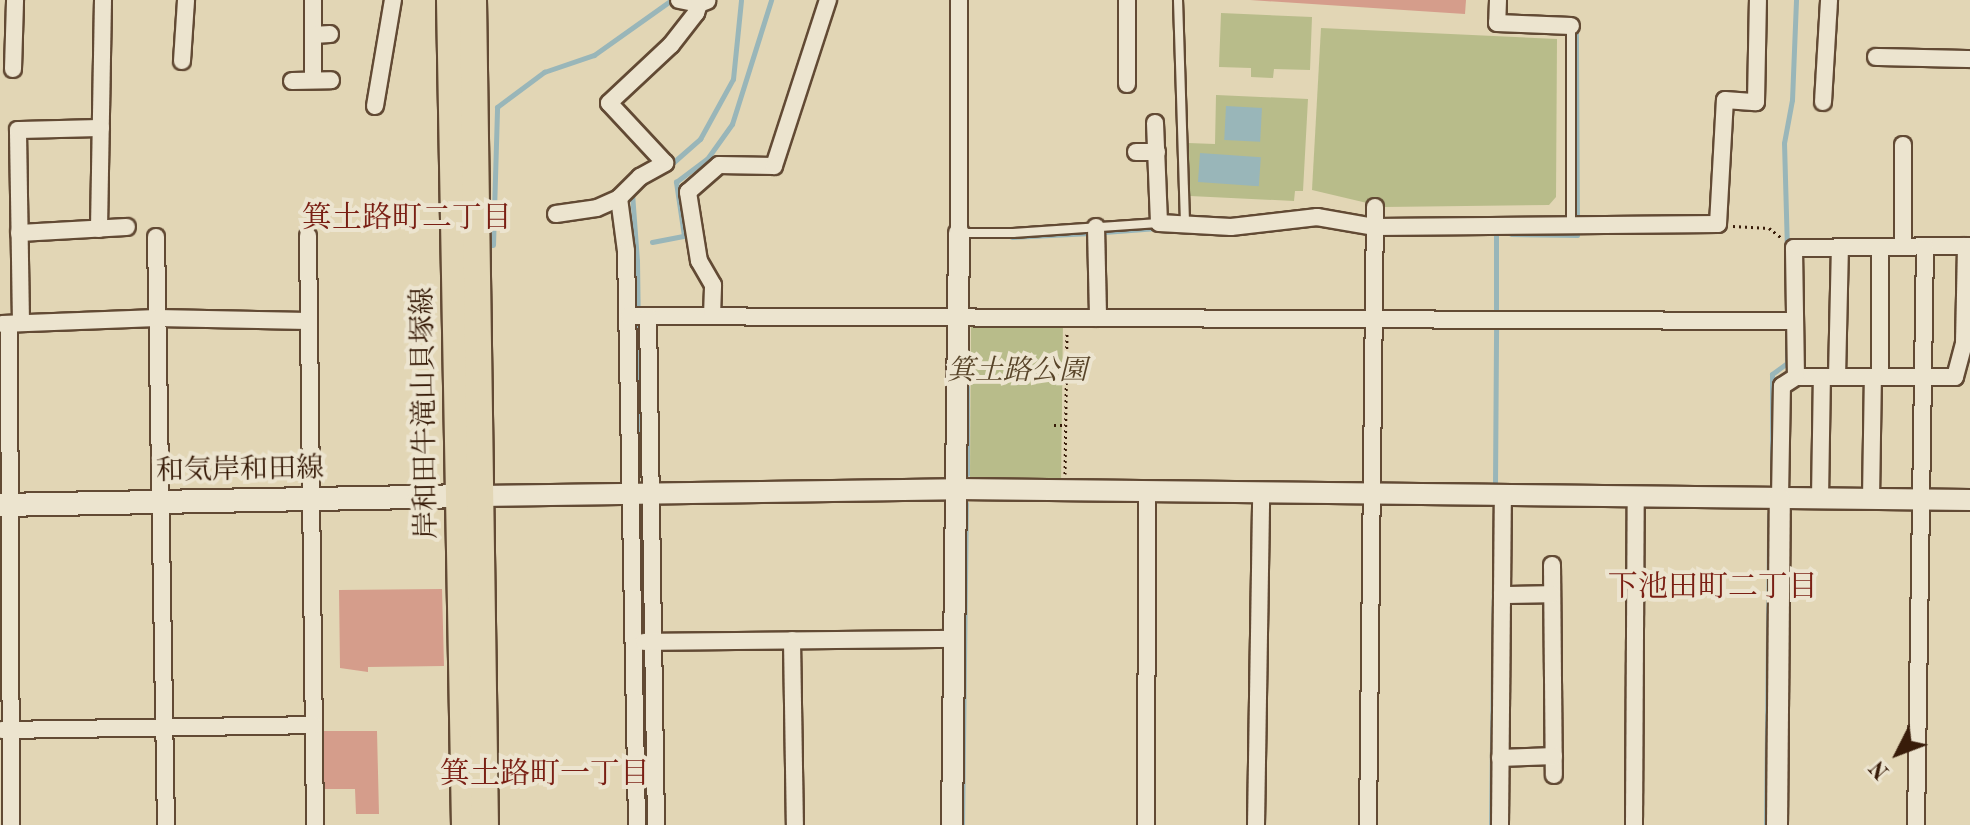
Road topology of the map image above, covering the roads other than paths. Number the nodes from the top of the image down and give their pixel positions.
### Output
1 (15, 0) edge
2 (103, 0) edge
3 (186, 0) edge
4 (313, 0) edge
5 (393, 0) edge
6 (450, 0) edge
7 (473, 0) edge
8 (679, 0) edge
9 (828, 0) edge
10 (959, 0) edge
11 (1127, 0) edge
12 (1178, 0) edge
13 (1498, 0) edge
14 (1758, 0) edge
15 (1829, 0) edge
16 (704, 2) edge
17 (1571, 26) joint
18 (1876, 57) dead end
19 (1970, 59) edge
20 (182, 61) dead end
21 (13, 69) dead end
22 (313, 80) junction
23 (331, 80) dead end
24 (292, 81) dead end
25 (1127, 84) dead end
26 (1823, 102) dead end
27 (375, 106) dead end
28 (1155, 123) dead end
29 (101, 128) junction
30 (1903, 145) dead end
31 (1136, 152) dead end
32 (1157, 152) junction
33 (619, 198) junction
34 (1375, 207) dead end
35 (556, 214) dead end
36 (1159, 223) junction
37 (1185, 224) junction
38 (1571, 226) junction
39 (127, 227) dead end
40 (1096, 227) junction
41 (1375, 227) junction
42 (99, 229) junction
43 (19, 233) junction
44 (959, 233) junction
45 (308, 236) dead end
46 (156, 237) dead end
47 (1968, 246) edge
48 (1880, 247) junction
49 (1903, 247) junction
50 (1925, 247) junction
51 (1840, 249) junction
52 (638, 316) junction
53 (712, 316) junction
54 (958, 317) junction
55 (157, 318) junction
56 (1098, 318) junction
57 (1374, 319) junction
58 (308, 321) junction
59 (1795, 321) junction
60 (10, 324) edge
61 (1796, 377) junction
62 (1830, 377) junction
63 (1877, 377) junction
64 (1923, 377) junction
65 (956, 489) junction
66 (1147, 491) junction
67 (1261, 492) junction
68 (1372, 494) junction
69 (641, 495) junction
70 (1503, 495) junction
71 (470, 496) junction
72 (1636, 496) junction
73 (1780, 498) junction
74 (1820, 499) junction
75 (1871, 499) junction
76 (1921, 500) junction
77 (1970, 500) edge
78 (309, 501) junction
79 (163, 503) junction
80 (4, 505) edge
81 (1552, 565) dead end
82 (1552, 594) junction
83 (1502, 595) junction
84 (954, 639) junction
85 (792, 640) junction
86 (644, 642) junction
87 (314, 725) junction
88 (163, 728) junction
89 (5, 730) edge
90 (1554, 756) junction
91 (1500, 758) junction
92 (1554, 775) dead end
93 (11, 825) edge
94 (166, 825) edge
95 (315, 825) edge
96 (465, 825) edge
97 (485, 825) edge
98 (637, 825) edge
99 (656, 825) edge
100 (795, 825) edge
101 (952, 825) edge
102 (1146, 825) edge
103 (1256, 825) edge
104 (1368, 825) edge
105 (1500, 825) edge
106 (1634, 825) edge
107 (1777, 825) edge
108 (1916, 825) edge

1 - 21 street
2 - 29 street
3 - 20 street
4 - 22 street
5 - 27 street
6 - 71 main road, 岸和田牛滝山貝塚線
7 - 71 main road, 岸和田牛滝山貝塚線
8 - 16 street
9 - 53 street
10 - 44 street
11 - 25 street
12 - 37 lane
13 - 17 street
14 - 38 street
15 - 26 street
16 - 33 street
17 - 38 lane
18 - 19 street
22 - 23 street
22 - 24 street
28 - 32 street
29 - 42 street
29 - 43 street
30 - 49 street
31 - 32 street
32 - 36 street
33 - 35 street
33 - 52 street
34 - 41 street
36 - 37 street
36 - 40 lane
37 - 41 street
38 - 41 street
39 - 42 street
40 - 44 lane
40 - 56 street
41 - 57 street
42 - 43 street
43 - 60 street
44 - 54 street
45 - 58 street
46 - 55 street
47 - 50 street
47 - 64 street
48 - 49 street
48 - 51 street
48 - 63 street
49 - 50 street
50 - 64 street
51 - 59 street
51 - 62 street
52 - 53 street
52 - 69 street
53 - 54 street
54 - 56 street
54 - 65 street
55 - 58 street
55 - 60 street
55 - 79 street
56 - 57 street
57 - 59 street
57 - 68 street
58 - 78 street
59 - 61 street
60 - 80 street
61 - 62 street
61 - 73 street
62 - 63 street
62 - 74 street
63 - 64 street
63 - 75 street
64 - 76 street
65 - 66 street
65 - 69 street
65 - 84 street
66 - 67 street
66 - 102 street
67 - 68 street
67 - 103 street
68 - 70 street
68 - 104 street
69 - 71 street
69 - 86 street
70 - 72 street
70 - 83 street
71 - 78 main road, 和気岸和田線
71 - 96 main road, 岸和田牛滝山貝塚線
71 - 97 main road, 岸和田牛滝山貝塚線
72 - 73 street
72 - 106 street
73 - 74 street
73 - 107 street
74 - 75 street
75 - 76 street
76 - 77 street
76 - 108 street
78 - 79 main road, 和気岸和田線
78 - 87 street
79 - 80 main road, 和気岸和田線
79 - 88 street
80 - 89 street
81 - 82 street
82 - 83 street
82 - 90 street
83 - 91 street
84 - 85 street
84 - 101 street
85 - 86 street
85 - 100 street
86 - 98 street
86 - 99 street
87 - 88 street
87 - 95 street
88 - 89 street
88 - 94 street
89 - 93 street
90 - 91 street
90 - 92 street
91 - 105 street

